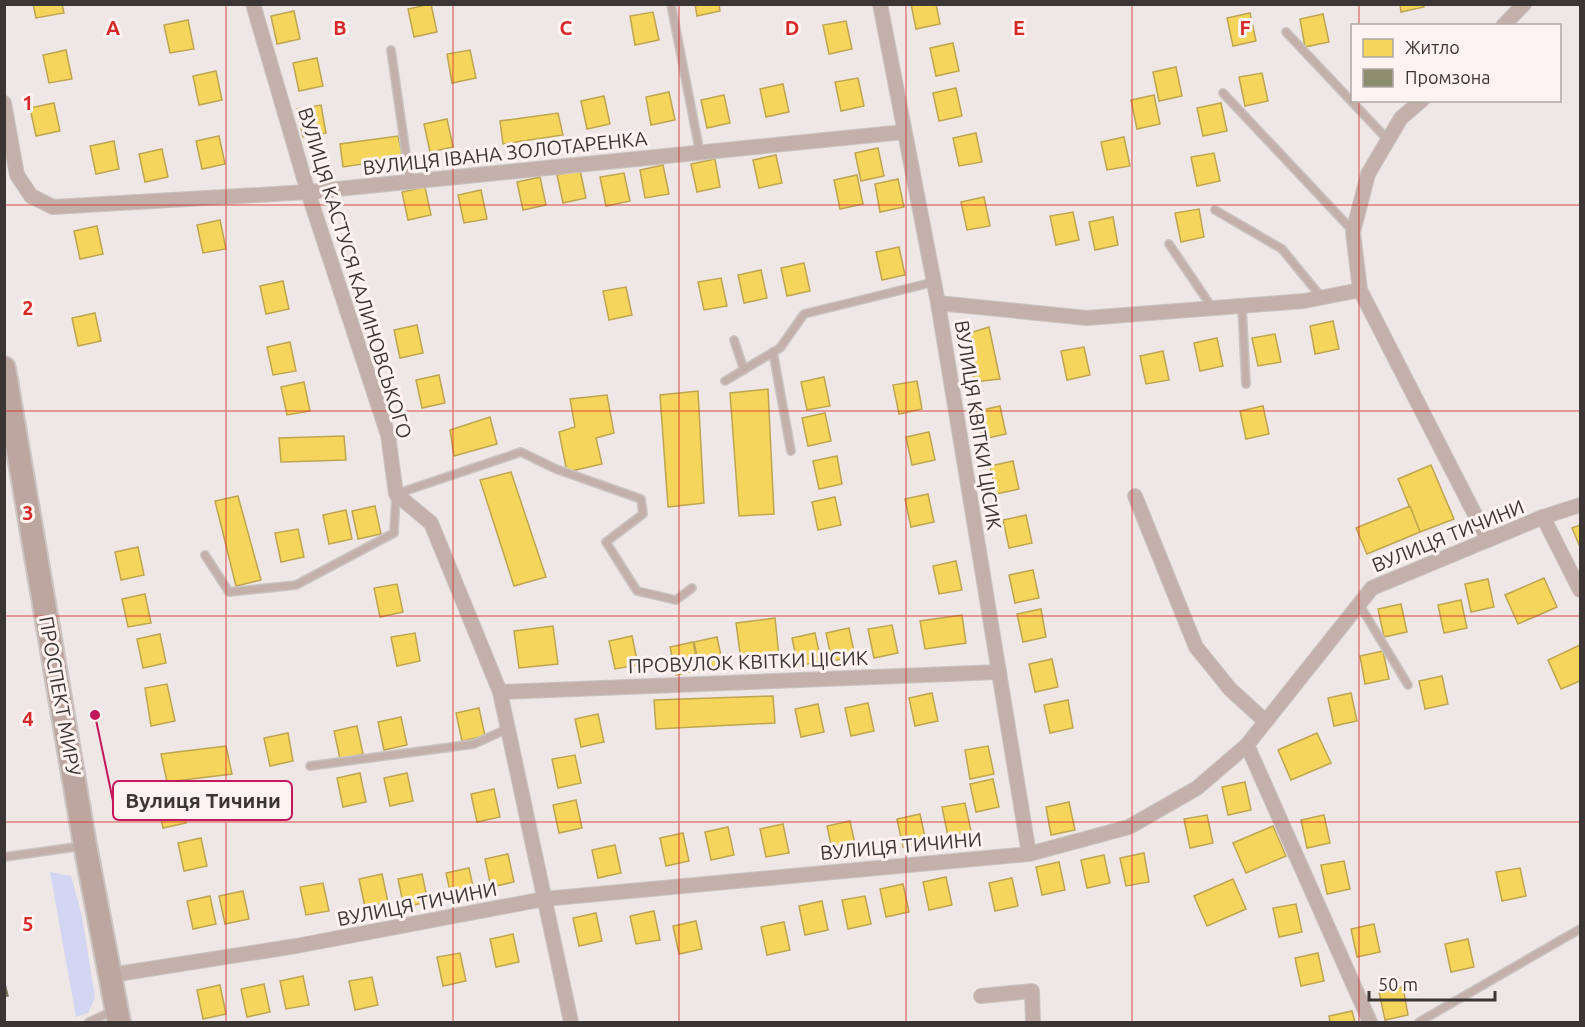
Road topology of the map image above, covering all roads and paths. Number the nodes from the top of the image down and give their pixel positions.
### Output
1 (253, 4) edge
2 (671, 4) edge
3 (880, 4) edge
4 (1524, 4) edge
5 (1505, 24) edge
6 (1286, 32) dead end
7 (391, 50) dead end
8 (1223, 93) dead end
9 (1351, 101) edge
10 (1352, 102) edge
11 (1420, 102) edge
12 (4, 103) edge
13 (904, 132) junction
14 (1388, 140) junction
15 (700, 153) junction
16 (410, 182) junction
17 (308, 192) junction
18 (1215, 210) dead end
19 (1353, 232) junction
20 (1169, 244) dead end
21 (934, 282) junction
22 (1360, 290) junction
23 (1322, 298) junction
24 (938, 303) junction
25 (1242, 307) junction
26 (1213, 309) junction
27 (734, 340) dead end
28 (773, 352) junction
29 (744, 370) junction
30 (6, 379) edge
31 (725, 381) dead end
32 (1246, 384) dead end
33 (791, 451) dead end
34 (396, 494) junction
35 (1135, 496) dead end
36 (1581, 505) edge
37 (1543, 517) junction
38 (1488, 540) junction
39 (205, 555) dead end
40 (692, 588) dead end
41 (1581, 590) edge
42 (1359, 604) junction
43 (999, 672) junction
44 (1408, 686) dead end
45 (500, 692) junction
46 (1265, 721) junction
47 (507, 729) junction
48 (1247, 745) junction
49 (310, 765) dead end
50 (85, 845) junction
51 (1029, 854) junction
52 (4, 857) edge
53 (544, 900) junction
54 (1581, 929) edge
55 (111, 975) junction
56 (981, 996) dead end
57 (118, 1016) edge
58 (89, 1023) edge
59 (571, 1023) edge
60 (1033, 1023) edge
61 (1370, 1023) edge
62 (1419, 1023) edge

1 - 17 street, ВУЛИЦЯ КАСТУСЯ КАЛИНОВСЬКОГО
2 - 15 lane
3 - 13 street, ВУЛИЦЯ КВІТКИ ЦІСИК
4 - 5 street
6 - 9 lane
7 - 16 lane
8 - 19 lane
10 - 14 lane
11 - 14 street
12 - 17 street, ВУЛИЦЯ ІВАНА ЗОЛОТАРЕНКА
13 - 15 street, ВУЛИЦЯ ІВАНА ЗОЛОТАРЕНКА
13 - 21 street, ВУЛИЦЯ КВІТКИ ЦІСИК
14 - 19 street
15 - 16 street, ВУЛИЦЯ ІВАНА ЗОЛОТАРЕНКА
16 - 17 street, ВУЛИЦЯ ІВАНА ЗОЛОТАРЕНКА
17 - 34 street, ВУЛИЦЯ КАСТУСЯ КАЛИНОВСЬКОГО
18 - 23 lane
19 - 22 street
20 - 26 lane
21 - 24 street, ВУЛИЦЯ КВІТКИ ЦІСИК
21 - 28 lane
22 - 23 street
22 - 38 street
23 - 25 street
24 - 26 street
24 - 43 street, ВУЛИЦЯ КВІТКИ ЦІСИК
25 - 26 street
25 - 32 lane
27 - 29 lane
28 - 29 lane
28 - 33 lane
29 - 31 lane
30 - 50 main road, ПРОСПЕКТ МИРУ
34 - 39 lane
34 - 40 lane
34 - 45 street
35 - 46 street
36 - 37 street, ВУЛИЦЯ ТИЧИНИ
37 - 38 street, ВУЛИЦЯ ТИЧИНИ
37 - 41 street
38 - 42 street, ВУЛИЦЯ ТИЧИНИ
42 - 44 lane
42 - 46 street, ВУЛИЦЯ ТИЧИНИ
43 - 45 street, ПРОВУЛОК КВІТКИ ЦІСИК
43 - 51 street, ВУЛИЦЯ КВІТКИ ЦІСИК
45 - 47 street
46 - 48 street, ВУЛИЦЯ ТИЧИНИ
47 - 49 lane
47 - 53 street
48 - 51 street, ВУЛИЦЯ ТИЧИНИ
48 - 61 street
50 - 52 lane
50 - 55 main road, ПРОСПЕКТ МИРУ
51 - 53 street, ВУЛИЦЯ ТИЧИНИ
53 - 55 street, ВУЛИЦЯ ТИЧИНИ
53 - 59 street
54 - 62 lane
55 - 57 main road, ПРОСПЕКТ МИРУ
56 - 60 street
57 - 58 lane

